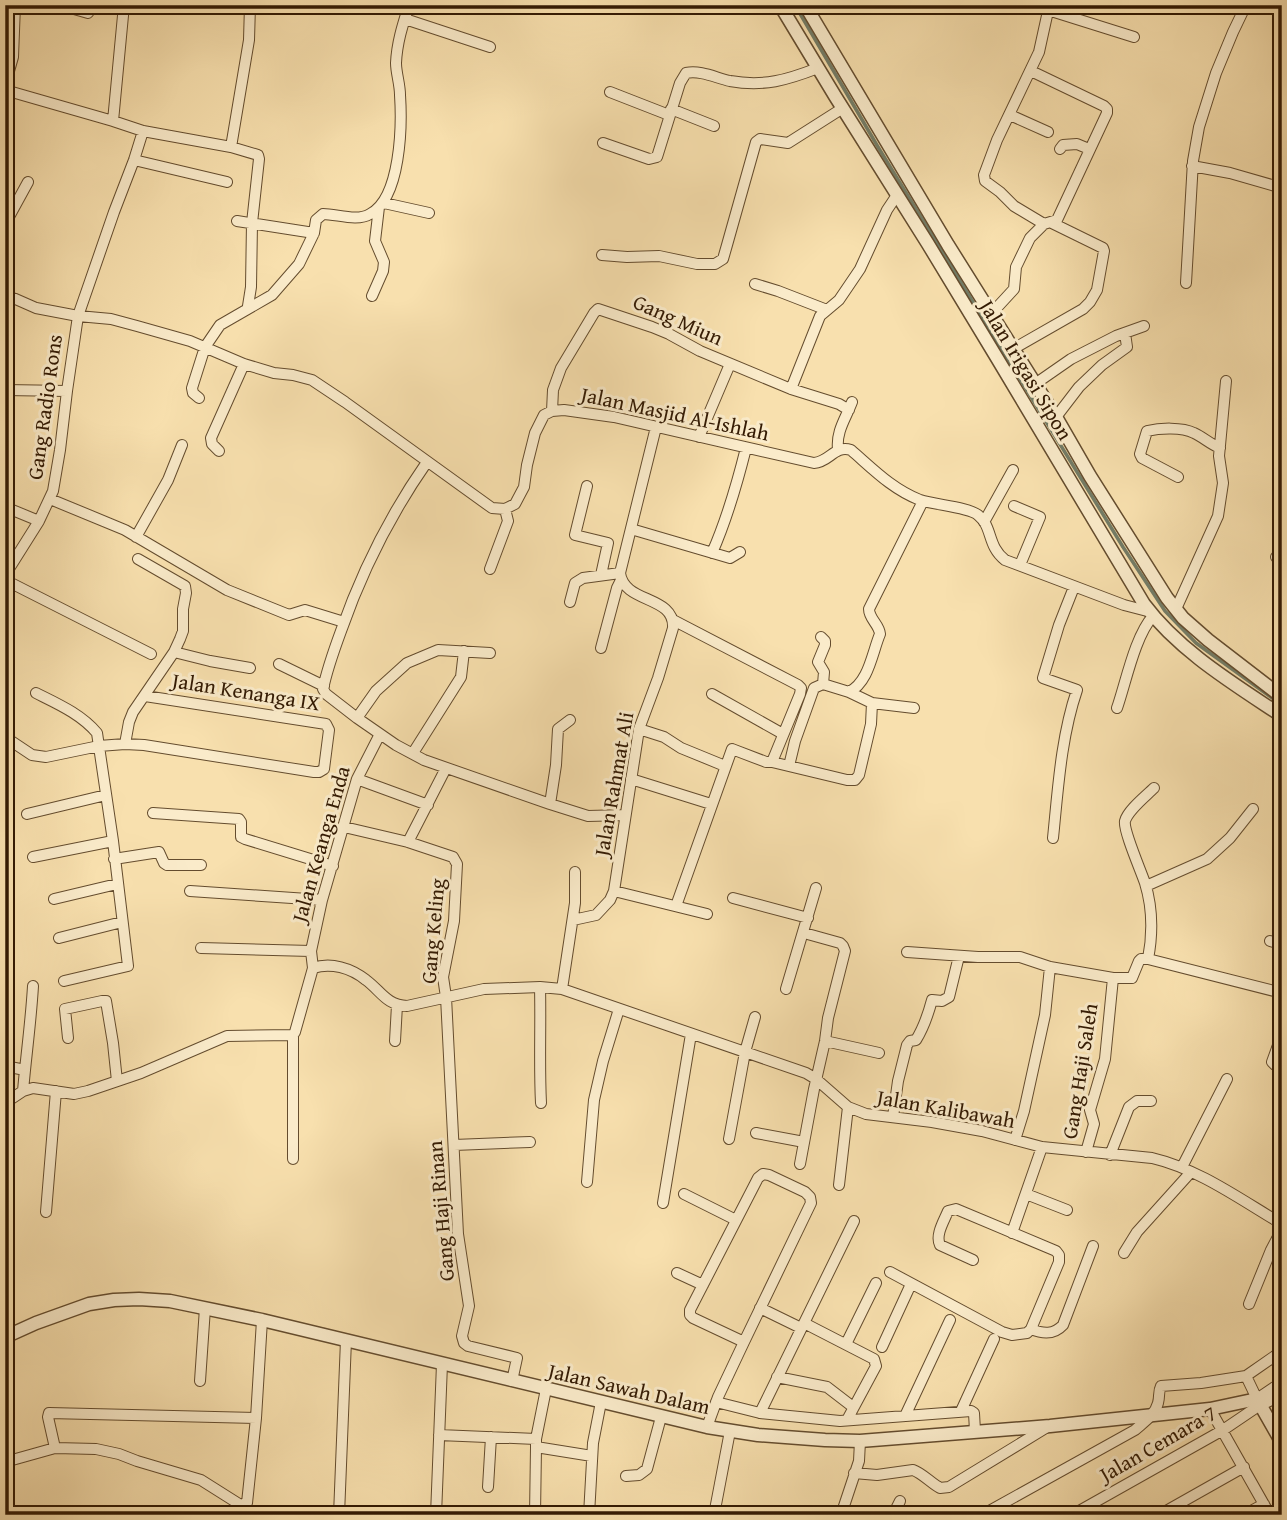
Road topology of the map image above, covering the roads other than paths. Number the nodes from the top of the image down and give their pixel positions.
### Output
1 (15, 5) edge
2 (60, 5) edge
3 (94, 5) edge
4 (124, 5) edge
5 (250, 5) edge
6 (409, 5) edge
7 (780, 5) edge
8 (805, 5) edge
9 (1032, 5) edge
10 (1246, 5) edge
11 (1048, 11) junction
12 (405, 19) junction
13 (1134, 37) dead end
14 (490, 47) dead end
15 (818, 68) junction
16 (1031, 71) junction
17 (5, 88) edge
18 (610, 92) dead end
19 (843, 108) junction
20 (670, 112) junction
21 (1010, 115) junction
22 (113, 121) junction
23 (714, 126) dead end
24 (143, 131) junction
25 (1048, 132) dead end
26 (603, 143) dead end
27 (231, 147) junction
28 (1060, 149) dead end
29 (1089, 149) junction
30 (134, 160) junction
31 (1192, 166) junction
32 (28, 182) dead end
33 (227, 182) dead end
34 (1282, 188) edge
35 (897, 195) junction
36 (382, 205) junction
37 (429, 213) dead end
38 (237, 220) dead end
39 (252, 223) junction
40 (5, 224) edge
41 (1048, 224) junction
42 (314, 233) junction
43 (602, 255) dead end
44 (1186, 283) dead end
45 (755, 284) dead end
46 (5, 287) edge
47 (372, 296) dead end
48 (8, 300) edge
49 (248, 306) dead end
50 (827, 310) junction
51 (991, 314) junction
52 (78, 316) junction
53 (1144, 326) dead end
54 (1125, 333) junction
55 (205, 347) junction
56 (1013, 349) junction
57 (244, 364) junction
58 (730, 364) junction
59 (1226, 381) dead end
60 (1035, 384) junction
61 (791, 389) junction
62 (5, 390) edge
63 (67, 391) junction
64 (199, 398) dead end
65 (552, 411) junction
66 (1056, 417) junction
67 (656, 427) junction
68 (699, 437) junction
69 (182, 445) dead end
70 (746, 447) junction
71 (1220, 448) junction
72 (838, 449) junction
73 (219, 451) dead end
74 (427, 462) junction
75 (1013, 470) dead end
76 (1178, 477) dead end
77 (587, 486) dead end
78 (50, 499) junction
79 (923, 501) junction
80 (1014, 506) dead end
81 (5, 508) edge
82 (505, 509) junction
83 (39, 521) junction
84 (984, 522) junction
85 (631, 528) junction
86 (136, 537) junction
87 (740, 552) dead end
88 (712, 553) junction
89 (138, 559) dead end
90 (1020, 565) junction
91 (490, 569) dead end
92 (601, 575) junction
93 (621, 576) junction
94 (5, 577) edge
95 (1074, 587) junction
96 (570, 602) dead end
97 (1152, 614) junction
98 (673, 620) junction
99 (344, 622) junction
100 (1177, 623) junction
101 (821, 638) dead end
102 (601, 648) dead end
103 (464, 651) junction
104 (174, 652) junction
105 (490, 653) dead end
106 (151, 654) dead end
107 (278, 664) dead end
108 (250, 668) dead end
109 (823, 684) junction
110 (324, 686) junction
111 (849, 692) junction
112 (36, 693) dead end
113 (712, 694) dead end
114 (145, 696) junction
115 (1282, 697) edge
116 (872, 703) junction
117 (914, 708) dead end
118 (1116, 708) dead end
119 (1282, 716) edge
120 (357, 718) junction
121 (570, 720) dead end
122 (639, 729) junction
123 (380, 734) junction
124 (783, 734) junction
125 (5, 737) edge
126 (113, 745) junction
127 (413, 753) junction
128 (772, 762) junction
129 (725, 766) junction
130 (789, 766) junction
131 (446, 768) junction
132 (358, 779) junction
133 (631, 779) junction
134 (1154, 788) dead end
135 (106, 795) junction
136 (550, 804) junction
137 (711, 804) junction
138 (428, 805) junction
139 (1253, 809) dead end
140 (153, 813) dead end
141 (27, 814) dead end
142 (625, 816) junction
143 (344, 827) junction
144 (1053, 838) dead end
145 (113, 841) junction
146 (408, 842) junction
147 (33, 857) dead end
148 (117, 859) junction
149 (201, 865) dead end
150 (333, 866) junction
151 (575, 872) dead end
152 (117, 884) junction
153 (1146, 886) junction
154 (816, 888) dead end
155 (190, 891) dead end
156 (614, 891) junction
157 (733, 898) dead end
158 (54, 899) dead end
159 (322, 900) junction
160 (676, 906) junction
161 (707, 914) dead end
162 (808, 918) junction
163 (573, 920) junction
164 (122, 922) junction
165 (803, 933) junction
166 (59, 938) dead end
167 (1270, 941) dead end
168 (1282, 944) edge
169 (201, 948) dead end
170 (311, 951) junction
171 (907, 952) dead end
172 (959, 956) junction
173 (1148, 959) junction
174 (1049, 967) junction
175 (313, 968) junction
176 (1113, 978) junction
177 (64, 981) dead end
178 (33, 986) dead end
179 (540, 987) junction
180 (562, 989) junction
181 (786, 989) dead end
182 (1282, 993) edge
183 (446, 997) junction
184 (397, 1005) junction
185 (619, 1009) junction
186 (755, 1017) dead end
187 (691, 1034) junction
188 (1282, 1034) edge
189 (293, 1035) junction
190 (68, 1038) dead end
191 (395, 1041) dead end
192 (825, 1041) junction
193 (745, 1052) junction
194 (879, 1054) dead end
195 (5, 1064) edge
196 (1282, 1068) edge
197 (25, 1070) junction
198 (816, 1079) junction
199 (1227, 1079) dead end
200 (117, 1082) junction
201 (23, 1091) junction
202 (56, 1091) junction
203 (1151, 1101) dead end
204 (5, 1103) edge
205 (541, 1103) dead end
206 (848, 1107) junction
207 (893, 1117) junction
208 (756, 1133) dead end
209 (729, 1139) dead end
210 (1015, 1140) junction
211 (530, 1142) dead end
212 (804, 1142) junction
213 (454, 1145) junction
214 (1042, 1147) junction
215 (1086, 1152) junction
216 (1110, 1155) junction
217 (293, 1159) dead end
218 (800, 1164) dead end
219 (1186, 1170) junction
220 (586, 1182) dead end
221 (839, 1185) dead end
222 (684, 1194) dead end
223 (1026, 1194) junction
224 (663, 1203) dead end
225 (1067, 1210) dead end
226 (46, 1212) dead end
227 (736, 1220) junction
228 (854, 1221) dead end
229 (1282, 1227) edge
230 (1012, 1233) junction
231 (1093, 1246) dead end
232 (1124, 1253) dead end
233 (973, 1260) dead end
234 (890, 1272) dead end
235 (677, 1273) dead end
236 (876, 1283) dead end
237 (911, 1284) junction
238 (703, 1285) junction
239 (1249, 1304) dead end
240 (205, 1308) junction
241 (760, 1308) junction
242 (262, 1320) junction
243 (950, 1320) dead end
244 (803, 1326) junction
245 (1031, 1329) junction
246 (5, 1337) edge
247 (994, 1339) dead end
248 (346, 1340) junction
249 (744, 1342) junction
250 (846, 1344) junction
251 (882, 1347) dead end
252 (1282, 1350) edge
253 (442, 1364) junction
254 (778, 1377) junction
255 (512, 1380) junction
256 (1248, 1380) junction
257 (200, 1381) dead end
258 (1282, 1382) edge
259 (546, 1389) junction
260 (1282, 1395) edge
261 (1258, 1399) junction
262 (601, 1402) junction
263 (715, 1406) junction
264 (853, 1408) junction
265 (1155, 1409) junction
266 (1210, 1409) junction
267 (961, 1411) junction
268 (760, 1413) junction
269 (905, 1416) junction
270 (661, 1417) junction
271 (256, 1419) junction
272 (847, 1420) junction
273 (708, 1425) junction
274 (1050, 1426) junction
275 (975, 1429) junction
276 (1223, 1430) junction
277 (730, 1431) junction
278 (439, 1435) junction
279 (491, 1437) junction
280 (860, 1441) junction
281 (536, 1443) junction
282 (1282, 1443) edge
283 (55, 1448) junction
284 (592, 1456) junction
285 (5, 1462) edge
286 (1244, 1467) junction
287 (854, 1474) junction
288 (626, 1476) dead end
289 (488, 1487) dead end
290 (900, 1501) dead end
291 (1265, 1504) junction
292 (339, 1515) edge
293 (436, 1515) edge
294 (535, 1515) edge
295 (589, 1515) edge
296 (714, 1515) edge
297 (841, 1515) edge
298 (893, 1515) edge
299 (982, 1515) edge
300 (1072, 1515) edge
301 (1159, 1515) edge
302 (1244, 1515) edge
303 (1270, 1515) edge

1 - 17 street
2 - 3 street
4 - 22 street
5 - 27 street
6 - 12 street
7 - 15 street, Jalan Irigasi Sipon
8 - 51 street, Jalan Irigasi Sipon
9 - 11 street
10 - 31 street
11 - 13 street
11 - 16 street
12 - 14 street
12 - 36 street
15 - 19 street, Jalan Irigasi Sipon
15 - 20 street
16 - 21 street
16 - 29 street
17 - 22 street
18 - 20 street
19 - 35 street, Jalan Irigasi Sipon
19 - 43 street
20 - 23 street
20 - 26 street
21 - 25 street
21 - 41 street
22 - 24 street
24 - 27 street
24 - 30 street, Gang Radio Rons
27 - 39 street
28 - 29 street
29 - 41 street
30 - 33 street
30 - 52 street, Gang Radio Rons
31 - 34 street
31 - 44 street
32 - 40 street
35 - 50 street
35 - 97 street, Jalan Irigasi Sipon
36 - 37 street
36 - 42 street
36 - 47 street
38 - 39 street
39 - 42 street
39 - 49 street
41 - 51 street
41 - 56 street
42 - 55 street
45 - 50 street
46 - 48 street
48 - 52 street
50 - 61 street
51 - 56 street, Jalan Irigasi Sipon
52 - 55 street
52 - 63 street, Gang Radio Rons
53 - 54 street
54 - 60 street
54 - 66 street
55 - 57 street
55 - 64 street
56 - 60 street, Jalan Irigasi Sipon
57 - 73 street
57 - 74 street
58 - 61 street
58 - 65 street, Gang Miun
58 - 68 street
59 - 71 street
60 - 66 street, Jalan Irigasi Sipon
61 - 72 street
62 - 63 street
63 - 78 street, Gang Radio Rons
65 - 67 street, Jalan Masjid Al-Ishlah
65 - 82 street, Jalan Masjid Al-Ishlah
66 - 100 street, Jalan Irigasi Sipon
67 - 68 street, Jalan Masjid Al-Ishlah
67 - 85 street
68 - 70 street, Jalan Masjid Al-Ishlah
69 - 86 street
70 - 72 street, Jalan Masjid Al-Ishlah
70 - 88 street
71 - 76 street
71 - 100 street
72 - 79 street
74 - 82 street
74 - 99 street
75 - 84 street
77 - 92 street
78 - 83 street, Gang Radio Rons
78 - 86 street
79 - 84 street
79 - 111 street
80 - 90 street
81 - 83 street
82 - 91 street
83 - 94 street, Gang Radio Rons
84 - 90 street
85 - 88 street
85 - 93 street
86 - 99 street
87 - 88 street
89 - 104 street
90 - 95 street
92 - 93 street
92 - 96 street
93 - 98 street
93 - 102 street
94 - 106 street
95 - 97 street
95 - 144 street
97 - 100 street, Jalan Irigasi Sipon
97 - 118 street
98 - 122 street, Jalan Rahmat Ali
98 - 124 street
99 - 110 street
100 - 115 street, Jalan Irigasi Sipon
100 - 119 street, Jalan Irigasi Sipon
101 - 109 street
103 - 105 street
103 - 120 street
103 - 127 street
104 - 108 street
104 - 114 street
107 - 110 street
109 - 111 street
109 - 130 street
110 - 120 street
111 - 116 street
112 - 126 street
113 - 124 street
114 - 126 street
114 - 126 street, Jalan Kenanga IX
116 - 117 street
116 - 130 street
120 - 123 street
121 - 136 street
122 - 129 street
122 - 133 street, Jalan Rahmat Ali
123 - 127 street
123 - 132 street, Jalan Keanga Enda
124 - 128 street
125 - 126 street
126 - 135 street
127 - 131 street
128 - 129 street
128 - 130 street
129 - 137 street
131 - 136 street
131 - 138 street
132 - 138 street
132 - 143 street, Jalan Keanga Enda
133 - 137 street
133 - 142 street, Jalan Rahmat Ali
134 - 153 street
135 - 141 street
135 - 145 street
136 - 142 street
137 - 160 street
138 - 146 street
139 - 153 street
140 - 150 street
142 - 156 street, Jalan Rahmat Ali
143 - 146 street, Gang Keling
143 - 150 street, Jalan Keanga Enda
145 - 147 street
145 - 148 street
146 - 183 street, Gang Keling
148 - 149 street
148 - 152 street
150 - 159 street, Jalan Keanga Enda
151 - 163 street
152 - 158 street
152 - 164 street
153 - 173 street
154 - 162 street
155 - 159 street
156 - 160 street
156 - 163 street
157 - 162 street
159 - 170 street, Jalan Keanga Enda
160 - 161 street
162 - 165 street
163 - 180 street
164 - 166 street
164 - 177 street
165 - 181 street
165 - 192 street
167 - 168 street
169 - 170 street
170 - 175 street, Jalan Keanga Enda
171 - 172 street
172 - 174 street
172 - 207 street
173 - 176 street, Gang Haji Saleh
173 - 182 street
174 - 176 street
174 - 210 street
175 - 184 street
175 - 189 street
176 - 215 street, Gang Haji Saleh
178 - 197 street
179 - 180 street, Jalan Kalibawah
179 - 183 street, Jalan Kalibawah
179 - 205 street
180 - 185 street, Jalan Kalibawah
183 - 184 street, Jalan Kalibawah
183 - 213 street, Gang Haji Rinan
184 - 191 street
185 - 187 street, Jalan Kalibawah
185 - 220 street
186 - 193 street
187 - 193 street, Jalan Kalibawah
187 - 224 street
188 - 196 street
189 - 200 street
189 - 217 street
190 - 200 street
192 - 194 street
192 - 198 street
193 - 198 street, Jalan Kalibawah
193 - 209 street
195 - 197 street
197 - 201 street
198 - 206 street, Jalan Kalibawah
198 - 212 street
199 - 219 street
200 - 202 street
201 - 202 street
201 - 204 street
202 - 226 street
203 - 216 street
206 - 207 street, Jalan Kalibawah
206 - 221 street
207 - 210 street, Jalan Kalibawah
208 - 212 street
210 - 214 street, Jalan Kalibawah
211 - 213 street
212 - 218 street
213 - 255 street, Gang Haji Rinan
214 - 215 street, Jalan Kalibawah
214 - 223 street
215 - 216 street, Jalan Kalibawah
216 - 219 street, Jalan Kalibawah
219 - 229 street, Jalan Kalibawah
219 - 232 street
222 - 227 street
223 - 225 street
223 - 230 street
227 - 238 street
227 - 241 street
228 - 244 street
229 - 239 street
230 - 233 street
230 - 245 street
231 - 245 street
234 - 237 street
235 - 238 street
236 - 250 street
237 - 245 street
237 - 251 street
238 - 249 street
240 - 242 street, Jalan Sawah Dalam
240 - 246 street, Jalan Sawah Dalam
240 - 257 street
241 - 244 street
241 - 249 street
242 - 248 street, Jalan Sawah Dalam
242 - 271 street
243 - 269 street
244 - 250 street
244 - 254 street
247 - 267 street
248 - 253 street, Jalan Sawah Dalam
248 - 292 street
249 - 263 street
250 - 264 street
252 - 256 street
253 - 255 street, Jalan Sawah Dalam
253 - 278 street
254 - 264 street
254 - 268 street
255 - 259 street, Jalan Sawah Dalam
256 - 261 street
256 - 265 street
258 - 261 street
259 - 262 street, Jalan Sawah Dalam
259 - 281 street
260 - 261 street
261 - 266 street, Jalan Sawah Dalam
261 - 276 street, Jalan Cemara 7
261 - 282 street
262 - 270 street, Jalan Sawah Dalam
262 - 284 street
263 - 268 street
263 - 273 street
264 - 272 street
265 - 266 street, Jalan Sawah Dalam
265 - 274 street, Jalan Sawah Dalam
265 - 299 street
266 - 276 street
267 - 269 street
267 - 275 street
268 - 272 street
269 - 272 street
270 - 273 street, Jalan Sawah Dalam
270 - 288 street
271 - 283 street
271 - 283 street
273 - 277 street, Jalan Sawah Dalam
274 - 275 street, Jalan Sawah Dalam
274 - 287 street
275 - 280 street, Jalan Sawah Dalam
276 - 286 street
276 - 300 street, Jalan Cemara 7
277 - 280 street, Jalan Sawah Dalam
277 - 296 street
278 - 279 street
278 - 293 street
279 - 281 street
279 - 289 street
280 - 287 street
281 - 284 street
281 - 294 street
283 - 285 street
284 - 295 street
286 - 291 street
286 - 301 street
287 - 297 street
290 - 298 street
291 - 302 street
291 - 303 street

